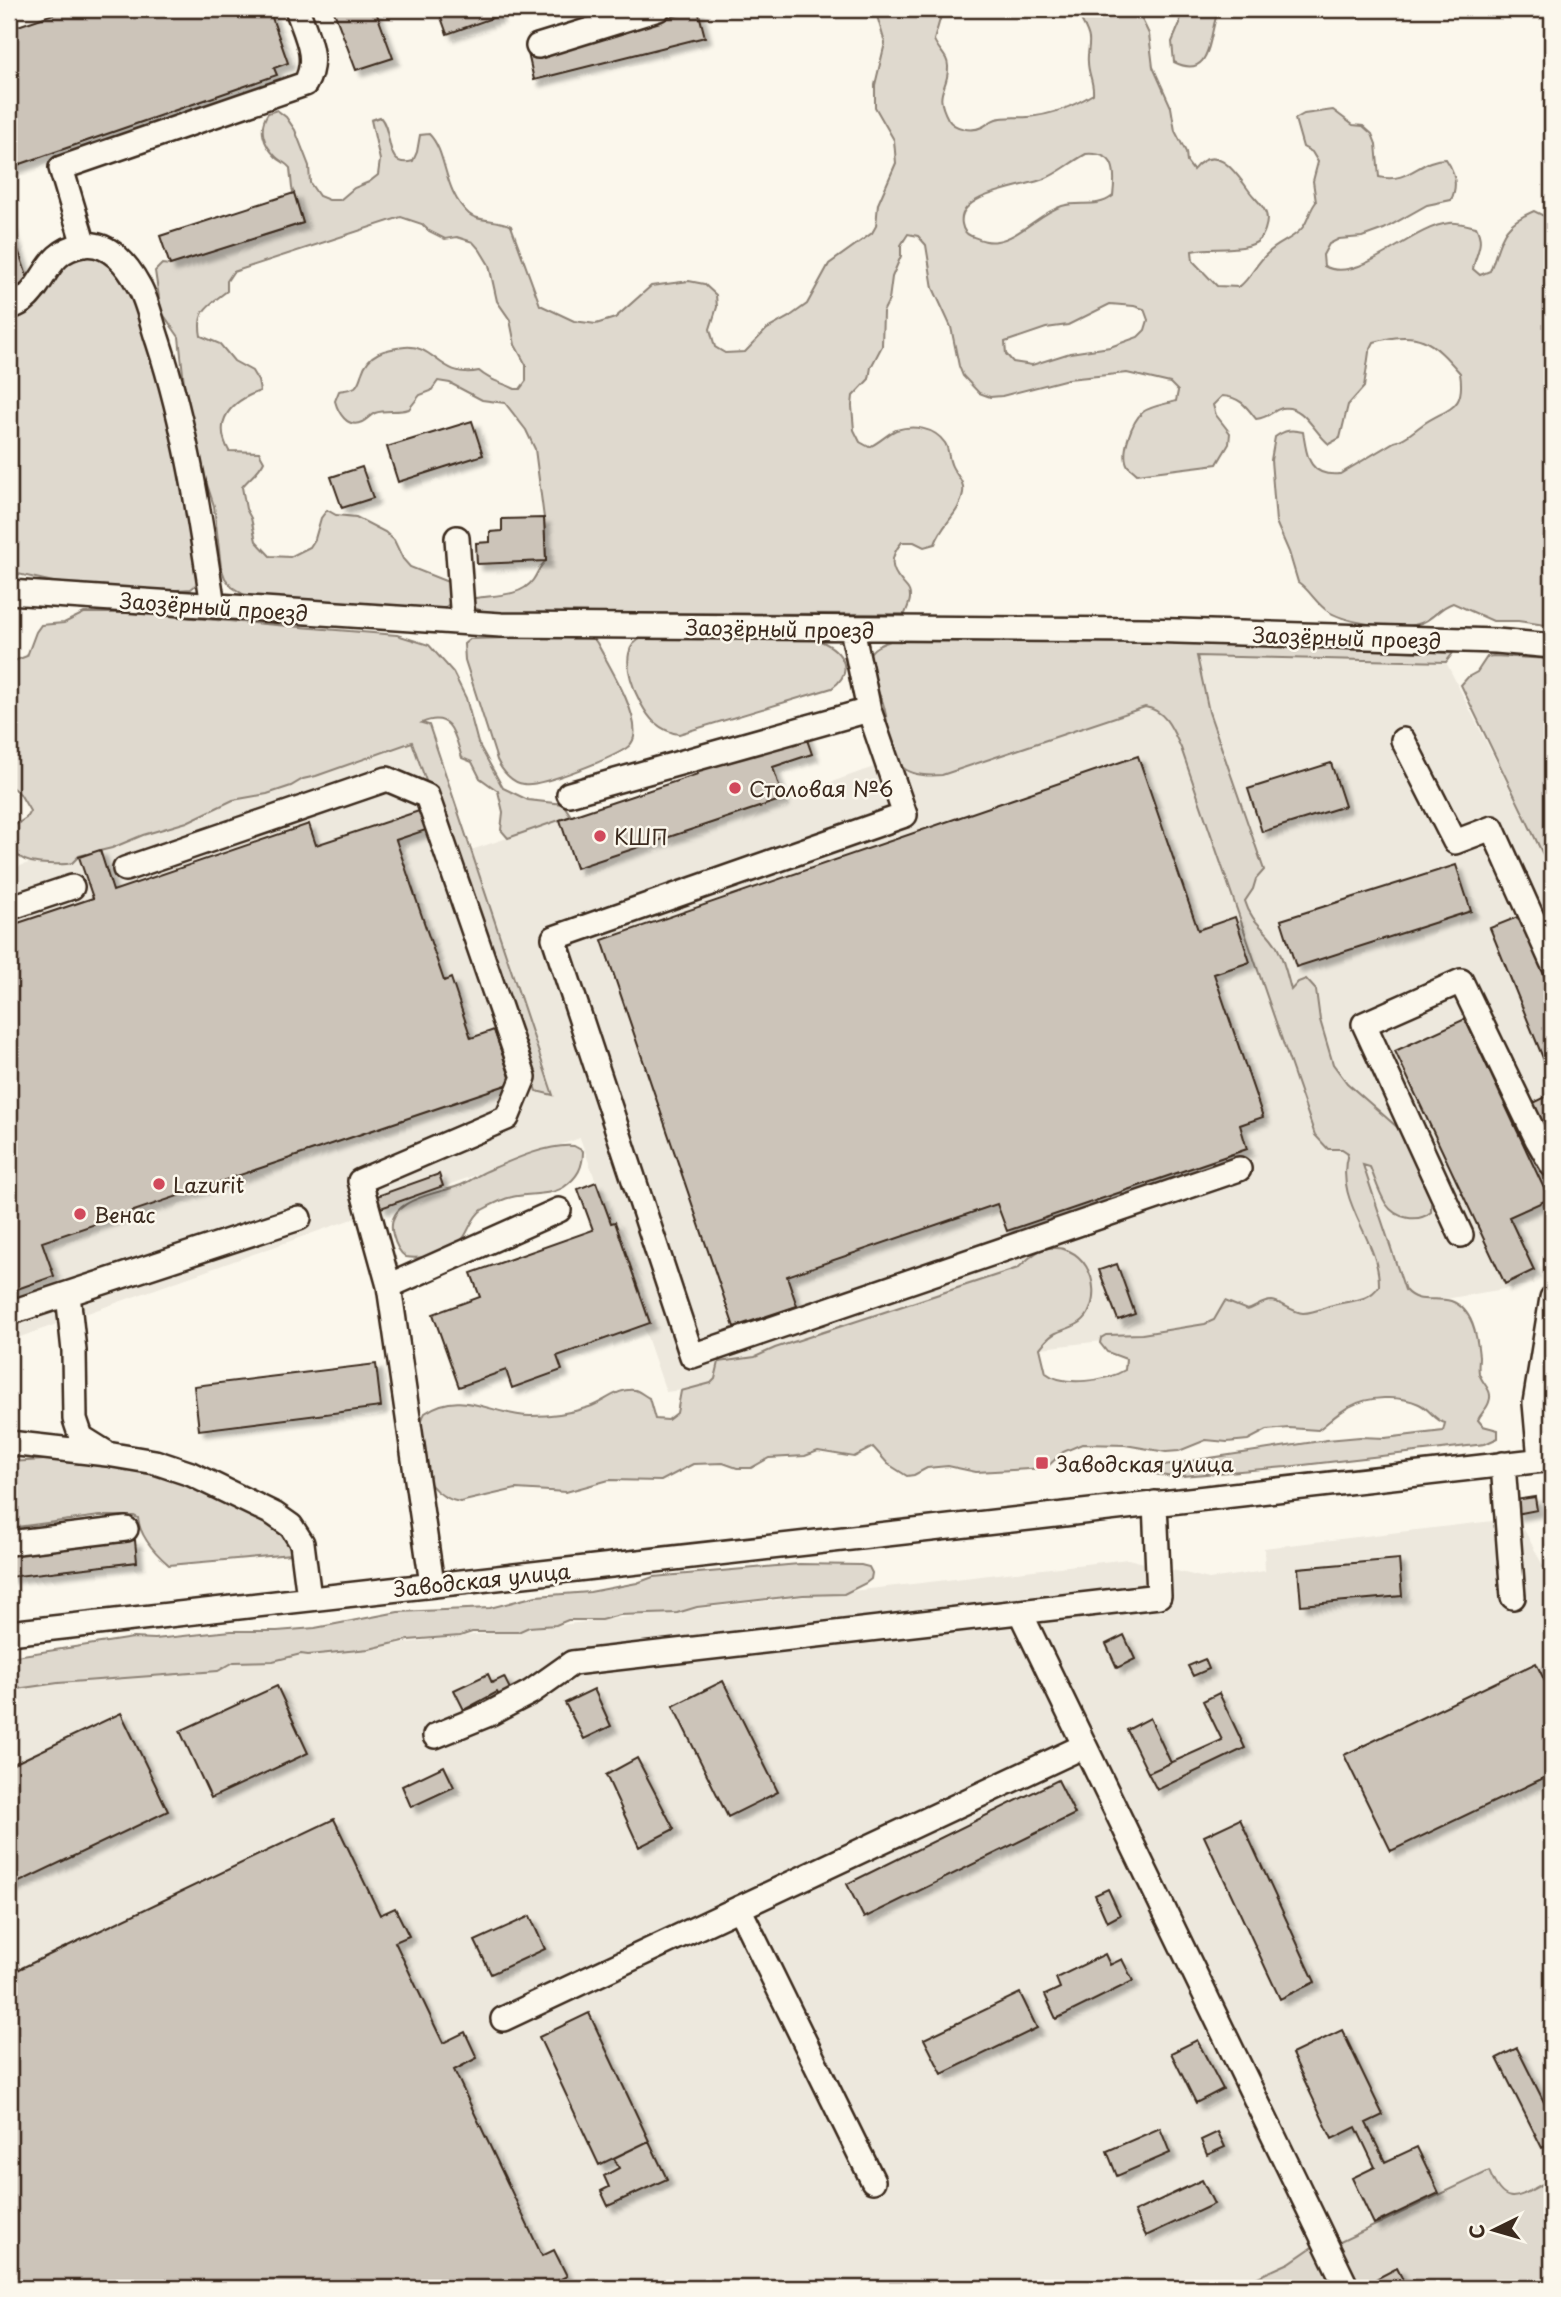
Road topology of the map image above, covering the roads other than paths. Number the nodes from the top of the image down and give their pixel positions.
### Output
1 (297, 9) edge
2 (658, 9) edge
3 (538, 46) dead end
4 (84, 245) junction
5 (9, 307) edge
6 (457, 538) dead end
7 (9, 592) edge
8 (213, 606) junction
9 (463, 622) junction
10 (852, 629) junction
11 (1552, 646) edge
12 (869, 710) junction
13 (1403, 740) dead end
14 (569, 794) dead end
15 (125, 869) dead end
16 (72, 887) dead end
17 (9, 908) edge
18 (1544, 923) edge
19 (1552, 962) edge
20 (1552, 1165) edge
21 (1239, 1169) dead end
22 (559, 1210) dead end
23 (299, 1217) dead end
24 (1461, 1235) dead end
25 (389, 1286) junction
26 (68, 1294) junction
27 (1552, 1298) edge
28 (9, 1313) edge
29 (9, 1443) edge
30 (107, 1454) junction
31 (1546, 1460) edge
32 (1503, 1464) junction
33 (1155, 1503) junction
34 (126, 1529) dead end
35 (9, 1544) edge
36 (432, 1584) junction
37 (309, 1598) junction
38 (1513, 1598) dead end
39 (1020, 1612) junction
40 (9, 1633) edge
41 (435, 1736) dead end
42 (1084, 1746) junction
43 (739, 1908) junction
44 (503, 2019) dead end
45 (873, 2181) dead end
46 (1347, 2288) edge

1 - 4 street
2 - 3 street
4 - 5 street
4 - 8 street
6 - 9 street
7 - 8 street, Заозёрный проезд
8 - 9 street, Заозёрный проезд
9 - 10 street, Заозёрный проезд
10 - 11 street, Заозёрный проезд
10 - 12 street
12 - 14 street
12 - 21 street
13 - 18 street
15 - 25 street
16 - 17 street
18 - 19 street
20 - 24 street
22 - 25 street
23 - 26 street
25 - 36 street
26 - 28 street
26 - 30 street
27 - 31 street
29 - 30 street
30 - 37 street
31 - 32 street, Заводская улица
32 - 33 street, Заводская улица
32 - 38 street
33 - 36 street, Заводская улица
33 - 39 street
34 - 35 street
36 - 37 street, Заводская улица
37 - 40 street, Заводская улица
39 - 41 street
39 - 42 street
42 - 43 street
42 - 46 street
43 - 44 street
43 - 45 street

